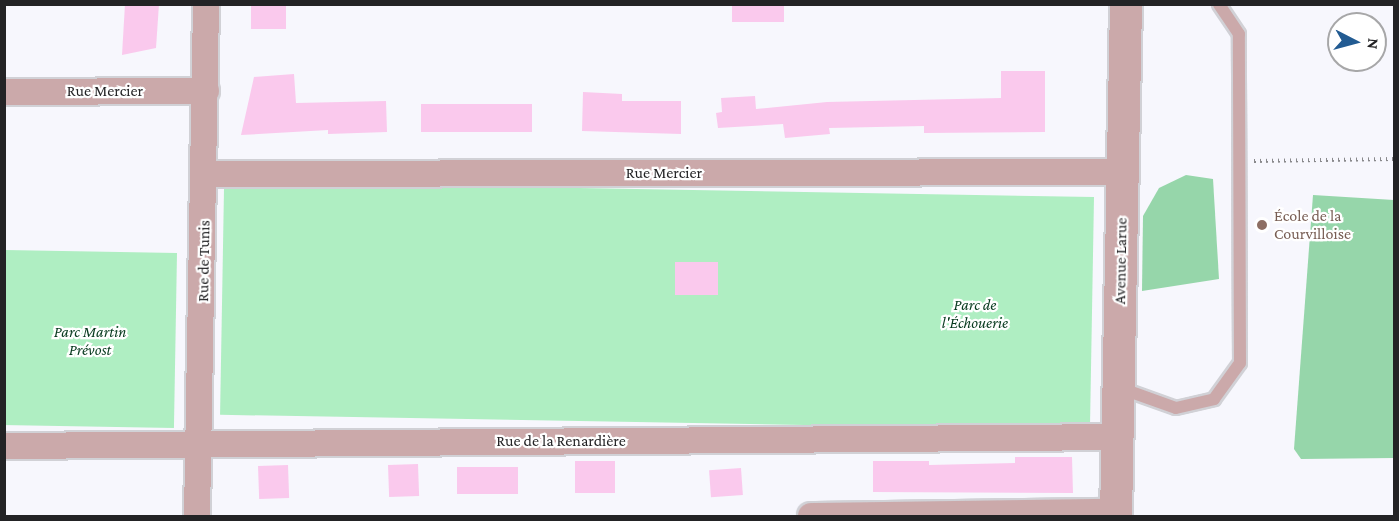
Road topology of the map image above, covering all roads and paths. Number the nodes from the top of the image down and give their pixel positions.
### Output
1 (206, 4) edge
2 (1126, 4) edge
3 (1219, 4) edge
4 (206, 91) junction
5 (4, 92) edge
6 (1395, 159) edge
7 (1240, 161) junction
8 (1123, 172) junction
9 (206, 174) junction
10 (1119, 387) junction
11 (1118, 437) junction
12 (200, 443) junction
13 (4, 446) edge
14 (1116, 514) edge
15 (197, 516) edge
16 (811, 516) edge

1 - 4 street, Rue de Tunis
2 - 8 street, Avenue Larue
3 - 7 lane
4 - 5 street, Rue Mercier
4 - 9 street, Rue de Tunis
6 - 7 path
7 - 10 lane
8 - 9 street, Rue Mercier
8 - 10 street, Avenue Larue
9 - 12 street, Rue de Tunis
10 - 11 street, Avenue Larue
11 - 12 street, Rue de la Renardière
11 - 14 street, Avenue Larue
12 - 13 street, Rue de la Renardière
12 - 15 street, Rue de Tunis
14 - 16 street

